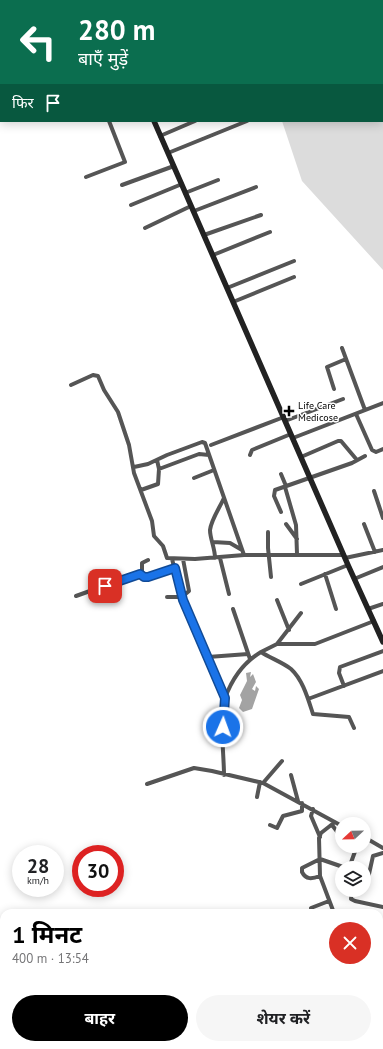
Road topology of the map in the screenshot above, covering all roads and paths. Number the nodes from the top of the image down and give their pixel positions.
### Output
1 (109, 122) edge
2 (154, 122) edge
3 (193, 122) edge
4 (244, 122) edge
5 (160, 136) junction
6 (168, 153) junction
7 (174, 166) junction
8 (86, 177) dead end
9 (218, 180) dead end
10 (182, 184) junction
11 (122, 185) dead end
12 (256, 187) dead end
13 (185, 193) junction
14 (131, 205) dead end
15 (192, 209) junction
16 (261, 214) dead end
17 (145, 228) dead end
18 (270, 232) dead end
19 (204, 235) junction
20 (213, 255) junction
21 (294, 261) dead end
22 (294, 277) dead end
23 (227, 288) junction
24 (233, 302) junction
25 (342, 348) dead end
26 (346, 359) junction
27 (325, 362) dead end
28 (327, 367) junction
29 (72, 385) dead end
30 (334, 389) dead end
31 (342, 399) dead end
32 (383, 402) edge
33 (365, 410) junction
34 (356, 414) junction
35 (285, 419) junction
36 (292, 436) junction
37 (211, 445) dead end
38 (383, 449) edge
39 (209, 455) junction
40 (250, 455) dead end
41 (365, 456) dead end
42 (301, 457) junction
43 (157, 460) junction
44 (357, 460) junction
45 (134, 467) junction
46 (160, 469) junction
47 (214, 470) junction
48 (281, 474) dead end
49 (310, 477) junction
50 (194, 478) dead end
51 (285, 486) junction
52 (141, 490) junction
53 (374, 491) dead end
54 (224, 498) junction
55 (281, 512) dead end
56 (383, 518) edge
57 (286, 524) dead end
58 (364, 524) dead end
59 (268, 532) dead end
60 (297, 539) junction
61 (213, 542) junction
62 (242, 550) junction
63 (383, 550) edge
64 (375, 552) junction
65 (298, 554) junction
66 (244, 555) junction
67 (268, 555) junction
68 (345, 556) junction
69 (218, 558) junction
70 (172, 559) junction
71 (183, 559) junction
72 (148, 560) dead end
73 (348, 565) junction
74 (383, 567) edge
75 (175, 568) junction
76 (142, 574) junction
77 (325, 574) junction
78 (271, 577) dead end
79 (354, 579) junction
80 (301, 584) dead end
81 (229, 594) dead end
82 (76, 596) dead end
83 (167, 597) dead end
84 (182, 597) junction
85 (277, 600) dead end
86 (383, 604) edge
87 (233, 609) dead end
88 (336, 609) dead end
89 (368, 609) junction
90 (301, 613) dead end
91 (374, 621) junction
92 (289, 630) junction
93 (381, 635) edge
94 (383, 642) edge
95 (277, 644) junction
96 (383, 651) edge
97 (261, 652) junction
98 (248, 654) junction
99 (208, 657) junction
100 (250, 659) junction
101 (383, 671) edge
102 (344, 686) junction
103 (225, 698) junction
104 (308, 699) junction
105 (354, 728) dead end
106 (282, 761) dead end
107 (224, 775) junction
108 (291, 775) dead end
109 (261, 782) junction
110 (147, 784) dead end
111 (257, 797) dead end
112 (300, 802) junction
113 (313, 809) junction
114 (334, 824) joint
115 (270, 825) dead end
116 (320, 837) junction
117 (371, 841) edge
118 (383, 848) edge
119 (383, 853) edge
120 (320, 859) junction
121 (335, 864) edge
122 (371, 865) edge
123 (320, 876) junction
124 (351, 897) edge
125 (329, 902) junction
126 (383, 907) edge
127 (312, 909) edge
128 (332, 909) edge

1 - 8 street
2 - 5 street
3 - 5 street
4 - 6 street
5 - 6 street
6 - 7 street
7 - 10 street
7 - 11 street
9 - 13 street
10 - 13 street
10 - 14 street
12 - 15 street
13 - 15 street
15 - 17 street
15 - 19 street
16 - 19 street
18 - 20 street
19 - 20 street
20 - 23 street
21 - 23 street
22 - 24 street
23 - 24 street
24 - 35 street
25 - 26 street
26 - 28 street
26 - 33 street
27 - 28 street
28 - 30 street
29 - 45 street
31 - 35 street
32 - 33 street
33 - 34 street
34 - 36 street
34 - 38 street
35 - 36 street
35 - 37 street
36 - 40 street
36 - 42 street
39 - 43 street
39 - 46 street
39 - 47 street
41 - 44 street
42 - 44 street
42 - 49 street
43 - 45 street
43 - 46 street
44 - 49 street
45 - 52 street
46 - 52 street
47 - 50 street
47 - 54 street
48 - 51 street
49 - 51 street
49 - 68 street
51 - 55 street
51 - 60 street
52 - 70 street
53 - 56 street
54 - 61 street
54 - 62 street
57 - 60 street
58 - 64 street
59 - 67 street
60 - 65 street
61 - 62 street
61 - 69 street
62 - 66 street
63 - 64 street
64 - 68 street
65 - 67 street
65 - 68 street
66 - 67 street
66 - 69 street
67 - 78 street
68 - 73 street
69 - 71 street
69 - 81 street
70 - 71 street
70 - 75 street
71 - 84 street
72 - 76 street
73 - 77 street
73 - 79 street
74 - 79 street
75 - 76 street
75 - 84 street
76 - 82 street
77 - 80 street
77 - 88 street
79 - 89 street
83 - 84 street
84 - 99 street
85 - 92 street
86 - 89 street
87 - 98 street
89 - 91 street
90 - 92 street
91 - 93 street
91 - 95 street
92 - 95 street
93 - 94 street
95 - 97 street
96 - 102 street
97 - 100 street
97 - 104 street
98 - 99 street
98 - 100 street
99 - 103 street
100 - 103 street
101 - 102 street
102 - 104 street
103 - 107 street
104 - 105 street
106 - 109 street
107 - 109 street
107 - 110 street
108 - 112 street
109 - 111 street
109 - 112 street
112 - 113 street
112 - 115 street
113 - 114 street
113 - 116 street
114 - 116 street
116 - 120 street
117 - 118 street
119 - 122 street
120 - 121 street
120 - 123 street
120 - 123 street
123 - 125 street
124 - 126 street
125 - 127 street
125 - 128 street

